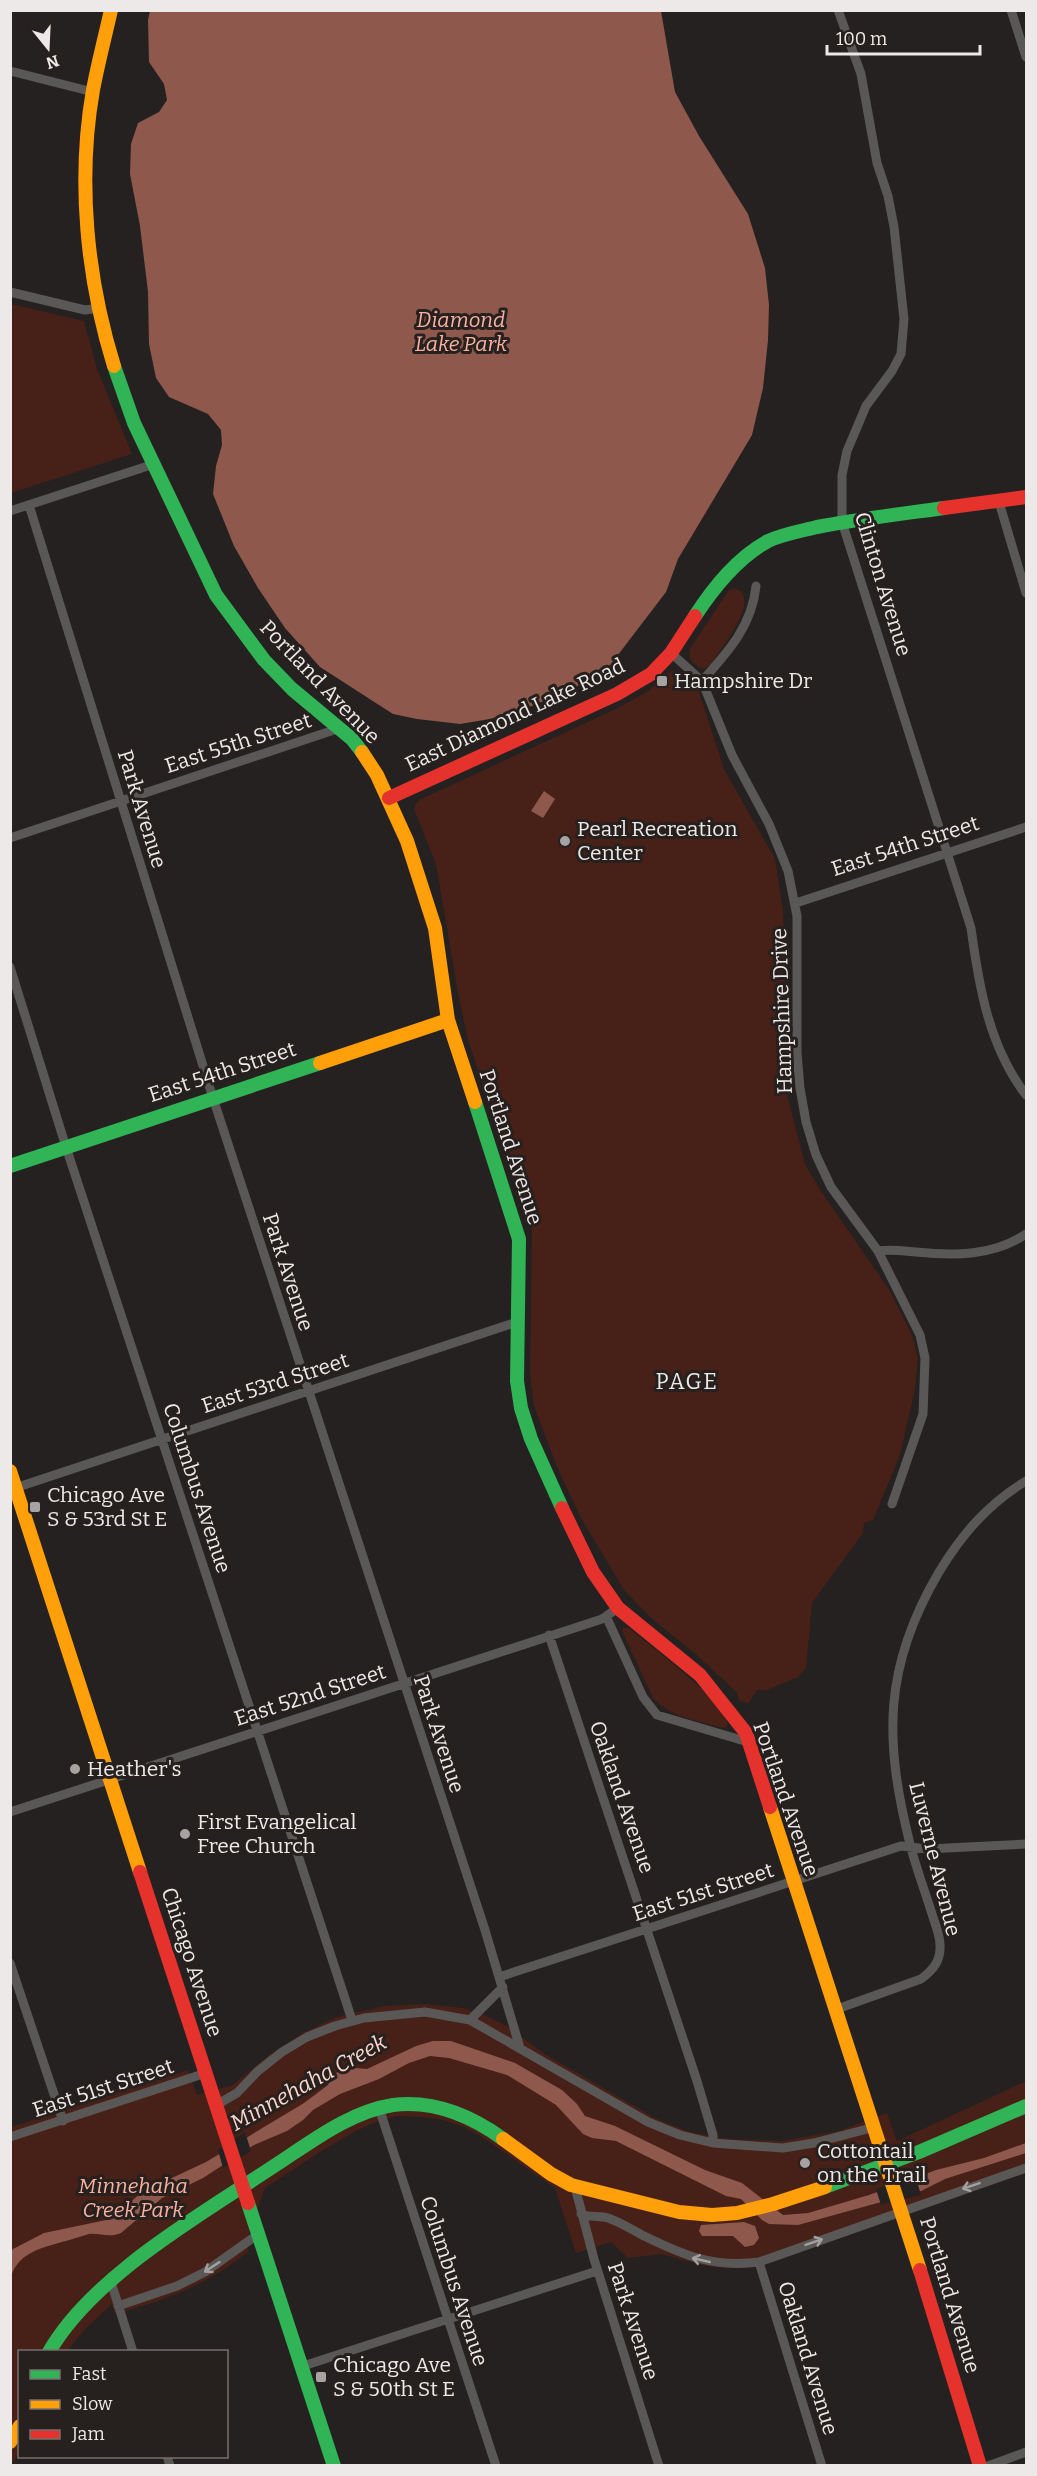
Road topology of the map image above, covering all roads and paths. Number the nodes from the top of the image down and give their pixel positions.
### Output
1 (111, 10) edge
2 (838, 10) edge
3 (1011, 10) edge
4 (1026, 57) edge
5 (10, 71) edge
6 (93, 92) junction
7 (10, 292) edge
8 (100, 308) junction
9 (154, 464) junction
10 (1026, 497) edge
11 (999, 502) junction
12 (29, 505) junction
13 (10, 511) edge
14 (842, 522) junction
15 (756, 586) dead end
16 (1026, 593) edge
17 (671, 653) junction
18 (702, 681) junction
19 (340, 728) junction
20 (389, 798) junction
21 (121, 801) junction
22 (1026, 827) edge
23 (10, 838) edge
24 (948, 854) junction
25 (796, 903) junction
26 (10, 967) edge
27 (448, 1020) junction
28 (1026, 1095) edge
29 (213, 1098) junction
30 (66, 1147) junction
31 (10, 1166) edge
32 (1026, 1234) edge
33 (878, 1251) junction
34 (517, 1322) junction
35 (308, 1390) junction
36 (163, 1439) junction
37 (10, 1471) edge
38 (1026, 1481) edge
39 (13, 1488) edge
40 (892, 1504) dead end
41 (618, 1608) junction
42 (606, 1616) junction
43 (549, 1635) junction
44 (403, 1684) junction
45 (258, 1732) junction
46 (748, 1742) junction
47 (110, 1780) junction
48 (10, 1812) edge
49 (1026, 1844) edge
50 (910, 1846) junction
51 (793, 1882) junction
52 (647, 1929) junction
53 (10, 1963) edge
54 (499, 1977) junction
55 (503, 1987) junction
56 (837, 2009) junction
57 (352, 2020) junction
58 (470, 2020) junction
59 (520, 2048) junction
60 (206, 2073) junction
61 (218, 2104) junction
62 (1026, 2106) edge
63 (379, 2108) junction
64 (63, 2121) junction
65 (875, 2127) junction
66 (10, 2137) edge
67 (713, 2143) junction
68 (1026, 2168) edge
69 (889, 2170) junction
70 (244, 2186) junction
71 (575, 2187) junction
72 (901, 2208) junction
73 (581, 2214) junction
74 (260, 2233) junction
75 (759, 2262) junction
76 (597, 2271) junction
77 (111, 2282) junction
78 (118, 2306) junction
79 (447, 2319) junction
80 (50, 2350) edge
81 (132, 2350) edge
82 (303, 2366) junction
83 (18, 2429) edge
84 (10, 2442) edge
85 (1026, 2452) edge
86 (334, 2466) edge
87 (495, 2466) edge
88 (659, 2466) edge
89 (822, 2466) edge
90 (980, 2466) edge
91 (988, 2466) edge

1 - 6 street, Portland Avenue
2 - 14 street, Clinton Avenue
3 - 4 street
5 - 6 street
6 - 8 street, Portland Avenue
7 - 8 street
8 - 9 street, Portland Avenue
9 - 12 street
9 - 19 street, Portland Avenue
10 - 11 street, East Diamond Lake Road
11 - 14 street, East Diamond Lake Road
11 - 16 street
12 - 13 street
12 - 21 street, Park Avenue
14 - 17 street, East Diamond Lake Road
14 - 24 street, Clinton Avenue
15 - 18 street
17 - 18 street, Hampshire Drive
17 - 20 street, East Diamond Lake Road
18 - 25 street, Hampshire Drive
19 - 20 street, Portland Avenue
19 - 21 street, East 55th Street
20 - 27 street, Portland Avenue
21 - 23 street, East 55th Street
21 - 29 street, Park Avenue
22 - 24 street, East 54th Street
24 - 25 street, East 54th Street
24 - 28 street, Clinton Avenue
25 - 33 street, Hampshire Drive
26 - 30 street, Columbus Avenue
27 - 29 street, East 54th Street
27 - 34 street, Portland Avenue
29 - 30 street, East 54th Street
29 - 35 street, Park Avenue
30 - 31 street, East 54th Street
30 - 36 street, Columbus Avenue
32 - 33 street
33 - 40 street, Hampshire Drive
34 - 35 street, East 53rd Street
34 - 41 street, Portland Avenue
35 - 36 street, East 53rd Street
35 - 44 street, Park Avenue
36 - 39 street, East 53rd Street
36 - 45 street, Columbus Avenue
37 - 39 street, Chicago Avenue
38 - 50 street, Luverne Avenue
39 - 47 street, Chicago Avenue
41 - 42 street, East 52nd Street
41 - 46 street, Portland Avenue
42 - 43 street, East 52nd Street
42 - 46 street
43 - 44 street, East 52nd Street
43 - 52 street, Oakland Avenue
44 - 45 street, East 52nd Street
44 - 54 street, Park Avenue
45 - 47 street, East 52nd Street
45 - 57 street, Columbus Avenue
46 - 51 street, Portland Avenue
47 - 48 street, East 52nd Street
47 - 60 street, Chicago Avenue
49 - 50 street, East 51st Street
50 - 51 street, East 51st Street
50 - 56 street, Luverne Avenue
51 - 52 street, East 51st Street
51 - 56 street, Portland Avenue
52 - 54 street, East 51st Street
52 - 67 street, Oakland Avenue
53 - 64 street
54 - 55 street, Park Avenue
55 - 58 street
55 - 59 street, Park Avenue
56 - 65 street, Portland Avenue
57 - 58 street
57 - 61 street
58 - 59 street
59 - 67 street
60 - 61 street, Chicago Avenue
60 - 64 street, East 51st Street
61 - 70 street, Chicago Avenue
62 - 69 street
63 - 70 street
63 - 71 street
63 - 79 street, Columbus Avenue
64 - 66 street, East 51st Street
65 - 67 street
65 - 69 street, Portland Avenue
68 -> 72 street
69 - 71 street
69 - 72 street, Portland Avenue
70 - 74 street, Chicago Avenue
70 - 77 street
71 - 73 street, Park Avenue
75 -> 72 street
72 - 90 street, Portland Avenue
75 -> 73 street
73 - 76 street, Park Avenue
74 -> 78 street
74 - 82 street, Chicago Avenue
75 - 89 street, Oakland Avenue
76 - 79 street
76 - 88 street, Park Avenue
77 - 78 street
77 - 80 street
78 - 81 street
79 - 82 street
79 - 87 street, Columbus Avenue
82 - 86 street, Chicago Avenue
83 - 84 street
85 - 91 street

